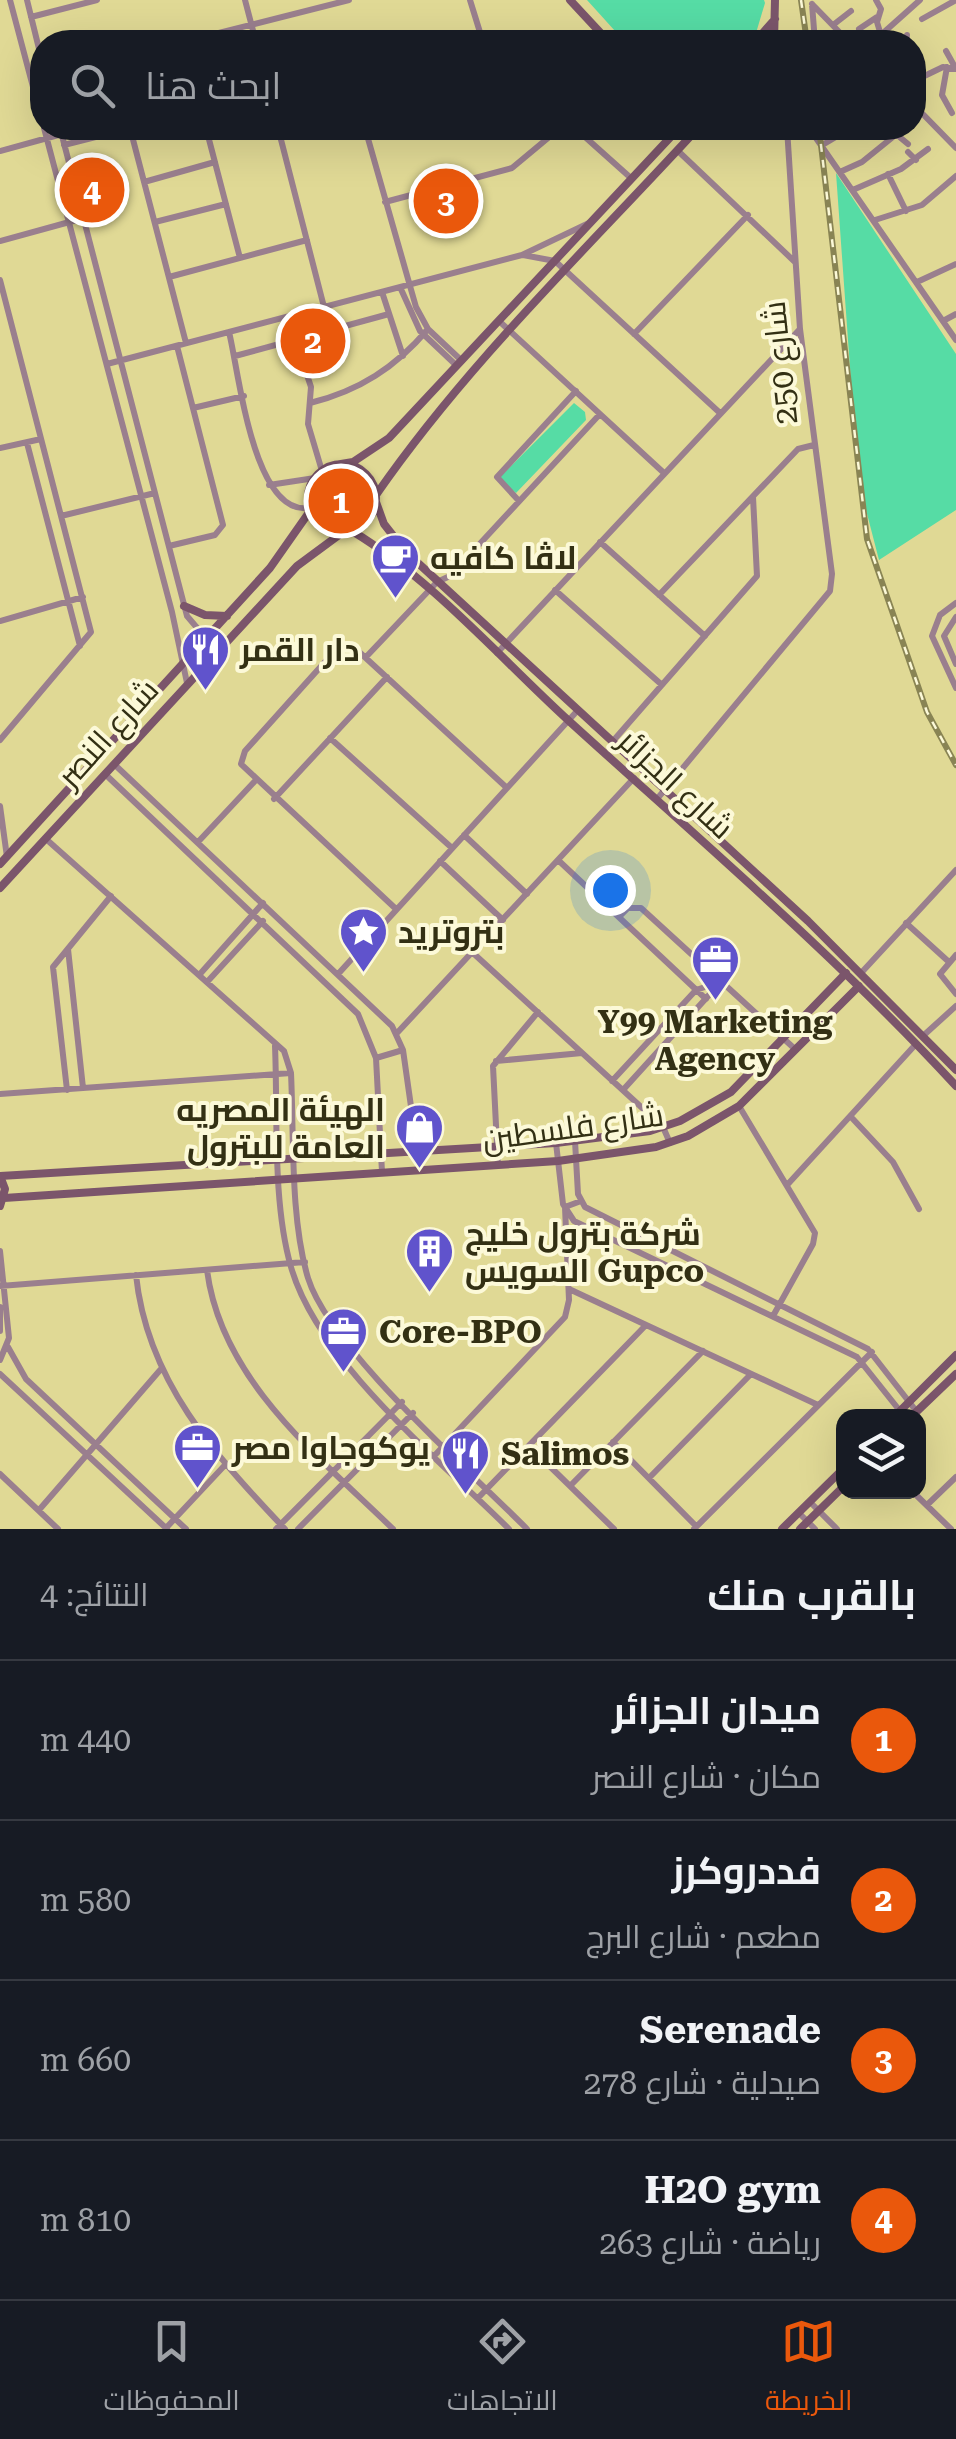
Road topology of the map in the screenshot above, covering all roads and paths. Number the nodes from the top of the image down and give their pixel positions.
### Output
1 (10, 0) edge
2 (26, 0) edge
3 (98, 0) edge
4 (245, 0) edge
5 (349, 0) edge
6 (470, 0) edge
7 (570, 0) edge
8 (775, 0) edge
9 (876, 0) edge
10 (920, 0) edge
11 (956, 0) edge
12 (333, 2) edge
13 (812, 2) edge
14 (850, 11) dead end
15 (31, 17) junction
16 (877, 17) junction
17 (774, 19) junction
18 (922, 19) dead end
19 (251, 25) junction
20 (833, 25) junction
21 (859, 29) dead end
22 (34, 30) edge
23 (231, 30) edge
24 (252, 30) edge
25 (479, 30) edge
26 (598, 30) edge
27 (765, 30) edge
28 (774, 30) edge
29 (813, 30) edge
30 (838, 30) edge
31 (880, 30) edge
32 (884, 30) edge
33 (946, 51) dead end
34 (953, 68) edge
35 (30, 74) edge
36 (926, 77) edge
37 (952, 112) dead end
38 (926, 118) edge
39 (40, 140) edge
40 (48, 140) edge
41 (63, 140) edge
42 (84, 140) edge
43 (134, 140) edge
44 (209, 140) edge
45 (281, 140) edge
46 (368, 140) edge
47 (546, 140) edge
48 (588, 140) edge
49 (667, 140) edge
50 (687, 140) edge
51 (789, 140) edge
52 (826, 140) edge
53 (887, 140) edge
54 (901, 140) edge
55 (822, 142) joint
56 (64, 145) junction
57 (956, 148) edge
58 (928, 149) dead end
59 (677, 150) junction
60 (0, 151) edge
61 (916, 160) junction
62 (215, 162) junction
63 (842, 171) junction
64 (884, 173) junction
65 (956, 176) edge
66 (632, 179) junction
67 (144, 182) junction
68 (854, 189) junction
69 (385, 202) junction
70 (226, 204) junction
71 (906, 211) junction
72 (748, 215) junction
73 (84, 218) junction
74 (875, 220) junction
75 (69, 222) junction
76 (154, 222) junction
77 (591, 223) junction
78 (307, 240) junction
79 (0, 241) edge
80 (522, 255) junction
81 (240, 258) junction
82 (555, 261) junction
83 (795, 262) junction
84 (956, 264) edge
85 (564, 270) junction
86 (169, 277) junction
87 (0, 280) edge
88 (917, 282) junction
89 (404, 286) junction
90 (382, 292) junction
91 (324, 307) junction
92 (390, 314) junction
93 (956, 314) edge
94 (499, 321) junction
95 (943, 321) junction
96 (800, 329) junction
97 (511, 330) junction
98 (229, 332) junction
99 (426, 332) junction
100 (634, 334) junction
101 (954, 335) edge
102 (295, 339) junction
103 (186, 344) junction
104 (176, 346) junction
105 (235, 356) junction
106 (403, 356) junction
107 (120, 360) junction
108 (460, 363) junction
109 (107, 364) junction
110 (576, 391) junction
111 (244, 396) junction
112 (310, 403) junction
113 (193, 408) junction
114 (720, 413) junction
115 (600, 414) junction
116 (41, 439) junction
117 (27, 443) junction
118 (814, 445) junction
119 (0, 448) edge
120 (335, 465) junction
121 (664, 473) junction
122 (318, 474) junction
123 (269, 485) junction
124 (155, 493) junction
125 (142, 496) junction
126 (752, 497) junction
127 (376, 498) junction
128 (520, 501) junction
129 (310, 510) junction
130 (62, 516) junction
131 (348, 531) junction
132 (600, 542) junction
133 (169, 546) junction
134 (437, 582) junction
135 (555, 590) junction
136 (429, 591) junction
137 (659, 595) junction
138 (83, 598) junction
139 (68, 602) junction
140 (956, 603) edge
141 (184, 606) junction
142 (227, 616) junction
143 (956, 617) edge
144 (0, 620) edge
145 (705, 636) junction
146 (205, 641) junction
147 (506, 643) junction
148 (80, 647) junction
149 (216, 650) junction
150 (496, 653) junction
151 (366, 658) junction
152 (955, 660) edge
153 (180, 668) junction
154 (387, 677) junction
155 (186, 683) junction
156 (662, 685) junction
157 (956, 688) edge
158 (578, 710) junction
159 (568, 720) junction
160 (330, 738) junction
161 (0, 740) edge
162 (612, 741) junction
163 (114, 764) junction
164 (105, 774) junction
165 (634, 778) junction
166 (255, 781) junction
167 (506, 788) junction
168 (665, 789) junction
169 (274, 799) junction
170 (656, 799) junction
171 (0, 806) edge
172 (692, 814) junction
173 (684, 825) junction
174 (464, 835) junction
175 (46, 839) junction
176 (198, 842) junction
177 (452, 848) junction
178 (558, 860) junction
179 (4, 861) edge
180 (440, 861) junction
181 (750, 868) junction
182 (955, 874) edge
183 (741, 878) junction
184 (0, 888) edge
185 (527, 894) junction
186 (111, 896) junction
187 (263, 903) junction
188 (396, 910) junction
189 (254, 912) junction
190 (619, 917) junction
191 (503, 920) junction
192 (263, 921) junction
193 (906, 923) junction
194 (68, 948) junction
195 (473, 952) junction
196 (956, 955) edge
197 (949, 962) junction
198 (862, 972) junction
199 (339, 973) junction
200 (846, 973) junction
201 (200, 974) junction
202 (208, 982) junction
203 (721, 982) junction
204 (860, 986) junction
205 (696, 990) junction
206 (956, 994) edge
207 (706, 999) junction
208 (956, 1006) edge
209 (538, 1012) junction
210 (380, 1014) junction
211 (364, 1024) junction
212 (398, 1034) junction
213 (924, 1035) junction
214 (784, 1039) junction
215 (275, 1044) junction
216 (916, 1044) junction
217 (404, 1050) junction
218 (796, 1050) junction
219 (582, 1053) junction
220 (376, 1058) junction
221 (495, 1061) junction
222 (956, 1070) edge
223 (292, 1073) junction
224 (276, 1075) junction
225 (612, 1081) junction
226 (956, 1086) edge
227 (84, 1088) junction
228 (68, 1090) junction
229 (622, 1090) junction
230 (0, 1094) edge
231 (739, 1106) junction
232 (700, 1111) junction
233 (852, 1118) junction
234 (709, 1124) junction
235 (663, 1128) junction
236 (575, 1141) junction
237 (556, 1142) junction
238 (670, 1144) junction
239 (497, 1146) junction
240 (418, 1152) junction
241 (382, 1154) junction
242 (576, 1158) junction
243 (295, 1160) junction
244 (558, 1160) junction
245 (279, 1161) junction
246 (498, 1164) junction
247 (420, 1170) junction
248 (382, 1172) junction
249 (0, 1176) edge
250 (297, 1178) junction
251 (280, 1179) junction
252 (788, 1184) junction
253 (580, 1201) junction
254 (2, 1202) edge
255 (565, 1207) junction
256 (919, 1209) dead end
257 (647, 1240) junction
258 (0, 1251) edge
259 (641, 1253) junction
260 (304, 1262) junction
261 (290, 1264) junction
262 (698, 1265) junction
263 (208, 1270) junction
264 (136, 1275) junction
265 (692, 1278) junction
266 (2, 1286) edge
267 (568, 1288) junction
268 (744, 1288) junction
269 (738, 1299) junction
270 (778, 1305) junction
271 (0, 1307) edge
272 (773, 1316) junction
273 (646, 1325) junction
274 (0, 1331) edge
275 (8, 1348) junction
276 (703, 1351) junction
277 (872, 1352) junction
278 (956, 1356) edge
279 (0, 1360) edge
280 (363, 1360) junction
281 (862, 1361) junction
282 (161, 1369) junction
283 (352, 1370) junction
284 (0, 1374) edge
285 (751, 1374) junction
286 (956, 1374) edge
287 (402, 1402) junction
288 (910, 1402) junction
289 (818, 1405) junction
290 (895, 1409) edge
291 (904, 1409) edge
292 (912, 1409) edge
293 (919, 1409) edge
294 (392, 1412) junction
295 (413, 1413) junction
296 (404, 1423) junction
297 (614, 1442) junction
298 (96, 1444) junction
299 (444, 1445) junction
300 (529, 1446) junction
301 (87, 1454) junction
302 (435, 1455) junction
303 (225, 1465) junction
304 (333, 1472) junction
305 (0, 1474) edge
306 (836, 1476) edge
307 (649, 1478) junction
308 (956, 1478) edge
309 (344, 1482) junction
310 (570, 1486) junction
311 (488, 1489) junction
312 (836, 1494) edge
313 (478, 1498) junction
314 (921, 1499) edge
315 (810, 1502) junction
316 (927, 1505) junction
317 (38, 1510) junction
318 (819, 1510) junction
319 (799, 1512) junction
320 (174, 1519) junction
321 (808, 1522) junction
322 (280, 1527) edge
323 (695, 1528) edge
324 (58, 1529) edge
325 (166, 1529) edge
326 (186, 1529) edge
327 (298, 1529) edge
328 (393, 1529) edge
329 (510, 1529) edge
330 (527, 1529) edge
331 (614, 1529) edge
332 (782, 1529) edge
333 (800, 1529) edge
334 (816, 1529) edge
335 (838, 1529) edge
336 (951, 1529) edge

1 - 35 street
2 - 15 street
3 - 15 street
4 - 19 street
5 - 12 street
6 - 25 street
7 - 26 street
8 - 17 street
9 - 16 street
10 - 32 street
11 - 18 street
12 - 19 street
13 - 20 street
13 - 29 street
14 - 20 street
15 - 22 street
16 - 21 street
16 - 31 street
17 - 27 street
17 - 28 street
19 - 23 street
19 - 24 street
20 - 30 street
33 - 34 street
34 - 36 street
34 - 37 street
38 - 57 street
39 - 60 street
40 - 75 street
41 - 56 street
42 - 56 street
43 - 67 street
44 - 62 street
45 - 78 street
46 - 69 street
47 - 69 street
48 - 66 street
49 - 66 street
50 - 59 street
51 - 83 street, شارع 250
52 - 55 street
53 - 63 street
54 - 61 street
55 - 63 street
56 - 73 street
58 - 61 street
59 - 72 street
59 - 85 street
61 - 64 street
62 - 67 street
62 - 70 street
63 - 68 street
64 - 68 street
64 - 71 street
65 - 71 street
66 - 77 street
67 - 76 street
68 - 74 street
69 - 89 street
70 - 76 street
70 - 81 street
71 - 74 street
72 - 83 street
72 - 100 street
73 - 75 street
73 - 107 street
74 - 88 street
75 - 79 street
75 - 109 street
76 - 86 street
77 - 80 street
77 - 82 street
78 - 81 street
78 - 91 street
80 - 82 street
80 - 89 street
81 - 86 street
82 - 85 street
82 - 94 street
83 - 96 street, شارع 250
84 - 88 street
85 - 97 street
85 - 100 street
86 - 103 street
87 - 116 street
88 - 95 street
89 - 90 street
89 - 99 street
90 - 91 street
90 - 92 street
91 - 98 street
92 - 102 street
92 - 106 street
93 - 95 street
94 - 97 street
94 - 108 street
95 - 101 street
96 - 114 street
96 - 118 street, شارع 250
97 - 110 street
97 - 127 street
98 - 103 street
98 - 105 street
99 - 106 street
99 - 108 street
100 - 114 street
102 - 105 street
102 - 112 street
103 - 104 street
104 - 107 street
104 - 113 street
105 - 111 street
106 - 112 street
107 - 109 street
107 - 124 street
108 - 120 street
109 - 125 street
110 - 115 street
110 - 128 street
111 - 113 street
111 - 123 street
112 - 122 street
113 - 133 street
114 - 121 street
115 - 121 street
115 - 128 street
116 - 117 street
116 - 130 street
117 - 119 street
117 - 139 street
118 - 126 street
118 - 168 street, شارع 250
120 - 122 street
120 - 127 street
121 - 132 street
122 - 123 street
122 - 129 street
123 - 129 street
124 - 125 street
124 - 133 street
125 - 130 street
125 - 153 street
126 - 137 street
126 - 145 street
127 - 131 street
127 - 134 street, شارع الجزائر
128 - 134 street
129 - 131 street
129 - 142 street, شارع النصر
130 - 138 street
131 - 136 street, شارع الجزائر
131 - 149 street, شارع النصر
132 - 135 street
132 - 137 street
133 - 141 street
134 - 136 street
134 - 147 street, شارع الجزائر
135 - 147 street
135 - 156 street
136 - 150 street, شارع الجزائر
136 - 151 street
137 - 145 street
138 - 139 street
138 - 148 street
139 - 144 street
139 - 148 street
140 - 157 street
141 - 142 street
141 - 146 street
142 - 146 street, شارع النصر
143 - 152 street
145 - 156 street
146 - 149 street
146 - 153 street, شارع النصر
147 - 150 street
147 - 158 street, شارع الجزائر
148 - 161 street
149 - 155 street, شارع النصر
150 - 159 street, شارع الجزائر
151 - 154 street
151 - 166 street
153 - 155 street
153 - 179 street, شارع النصر
154 - 160 street
154 - 167 street
155 - 163 street, شارع النصر
156 - 162 street
158 - 159 street
158 - 162 street, شارع الجزائر
159 - 165 street, شارع الجزائر
159 - 167 street
160 - 169 street
160 - 177 street
162 - 168 street, شارع الجزائر
163 - 164 street, شارع النصر
163 - 176 street
164 - 175 street, شارع النصر
164 - 189 street
165 - 170 street, شارع الجزائر
165 - 178 street
166 - 169 street
166 - 176 street
167 - 174 street
168 - 170 street
168 - 172 street, شارع الجزائر
169 - 188 street
170 - 173 street, شارع الجزائر
171 - 179 street
172 - 173 street
172 - 181 street, شارع الجزائر
173 - 183 street, شارع الجزائر
174 - 177 street
174 - 185 street
175 - 184 street, شارع النصر
175 - 186 street
176 - 187 street
177 - 180 street
178 - 185 street
178 - 190 street
180 - 188 street
180 - 191 street
181 - 183 street
181 - 198 street, شارع الجزائر
182 - 193 street
183 - 200 street, شارع الجزائر
185 - 191 street
186 - 194 street
186 - 201 street
187 - 189 street
187 - 199 street
188 - 199 street
189 - 192 street
189 - 201 street
190 - 203 street
190 - 205 street
191 - 195 street
192 - 202 street
192 - 211 street
193 - 197 street
193 - 198 street
194 - 227 street
194 - 228 street
195 - 209 street
195 - 212 street
196 - 197 street
197 - 206 street
198 - 213 street, شارع الجزائر
199 - 210 street
200 - 204 street, شارع الجزائر
200 - 214 street, شارع فلسطين
201 - 202 street
202 - 215 street
203 - 205 street
203 - 207 street
203 - 214 street
204 - 216 street, شارع الجزائر
204 - 218 street, شارع فلسطين
205 - 207 street
205 - 225 street
207 - 229 street
208 - 213 street
209 - 219 street
209 - 221 street
210 - 211 street
210 - 212 street
211 - 220 street
212 - 217 street
213 - 222 street, شارع الجزائر
214 - 218 street
214 - 232 street, شارع فلسطين
215 - 223 street
215 - 224 street
216 - 226 street, شارع الجزائر
216 - 233 street
217 - 220 street
217 - 240 street
218 - 231 street, شارع فلسطين
219 - 221 street
219 - 225 street
220 - 241 street
221 - 239 street
223 - 224 street
223 - 243 street
224 - 227 street
224 - 245 street
225 - 229 street
227 - 228 street
228 - 230 street
229 - 235 street
231 - 234 street, شارع فلسطين
231 - 252 street
232 - 234 street
232 - 235 street, شارع فلسطين
233 - 252 street
233 - 256 street
234 - 238 street, شارع فلسطين
235 - 236 street, شارع فلسطين
235 - 238 street
236 - 237 street, شارع فلسطين
236 - 242 street
237 - 239 street, شارع فلسطين
237 - 244 street
238 - 242 street, شارع فلسطين
239 - 240 street, شارع فلسطين
239 - 246 street
240 - 241 street, شارع فلسطين
240 - 247 street
241 - 243 street, شارع فلسطين
241 - 248 street
242 - 244 street, شارع فلسطين
242 - 253 street
243 - 245 street, شارع فلسطين
243 - 250 street
244 - 246 street, شارع فلسطين
244 - 255 street
245 - 249 street
245 - 251 street
246 - 247 street, شارع فلسطين
247 - 248 street, شارع فلسطين
248 - 250 street, شارع فلسطين
249 - 254 street
250 - 251 street, شارع فلسطين
250 - 260 street
251 - 254 street
251 - 261 street
252 - 270 street
253 - 255 street
253 - 257 street
255 - 259 street
255 - 267 street
257 - 259 street
257 - 262 street
258 - 266 street
259 - 265 street
260 - 261 street
260 - 280 street
261 - 263 street
261 - 283 street
262 - 265 street
262 - 268 street
263 - 264 street
263 - 304 street
264 - 266 street
264 - 282 street
265 - 269 street
266 - 275 street
267 - 273 street
267 - 299 street
268 - 269 street
268 - 270 street
269 - 272 street
270 - 272 street
270 - 277 street
271 - 274 street
272 - 281 street
273 - 276 street
273 - 300 street
275 - 279 street
275 - 298 street
276 - 285 street
276 - 297 street
277 - 281 street
277 - 288 street
278 - 288 street
280 - 283 street
280 - 287 street
281 - 289 street
281 - 290 street
282 - 298 street
282 - 303 street
283 - 294 street
284 - 301 street
285 - 289 street
285 - 307 street
286 - 293 street
287 - 294 street
287 - 295 street
288 - 291 street
288 - 292 street
289 - 323 street
294 - 296 street
294 - 304 street
295 - 296 street
295 - 299 street
296 - 302 street
296 - 309 street
297 - 307 street
297 - 310 street
298 - 301 street
298 - 320 street
299 - 302 street
299 - 311 street
300 - 310 street
300 - 311 street
301 - 317 street
301 - 325 street
302 - 313 street
303 - 320 street
303 - 322 street
304 - 309 street
304 - 322 street
305 - 317 street
306 - 315 street
307 - 323 street
308 - 316 street
309 - 327 street
309 - 328 street
310 - 331 street
311 - 313 street
311 - 330 street
312 - 318 street
313 - 329 street
314 - 316 street
315 - 318 street
315 - 319 street
316 - 336 street
317 - 324 street
318 - 321 street
318 - 335 street
319 - 321 street
319 - 332 street
320 - 325 street
320 - 326 street
321 - 333 street
321 - 334 street

